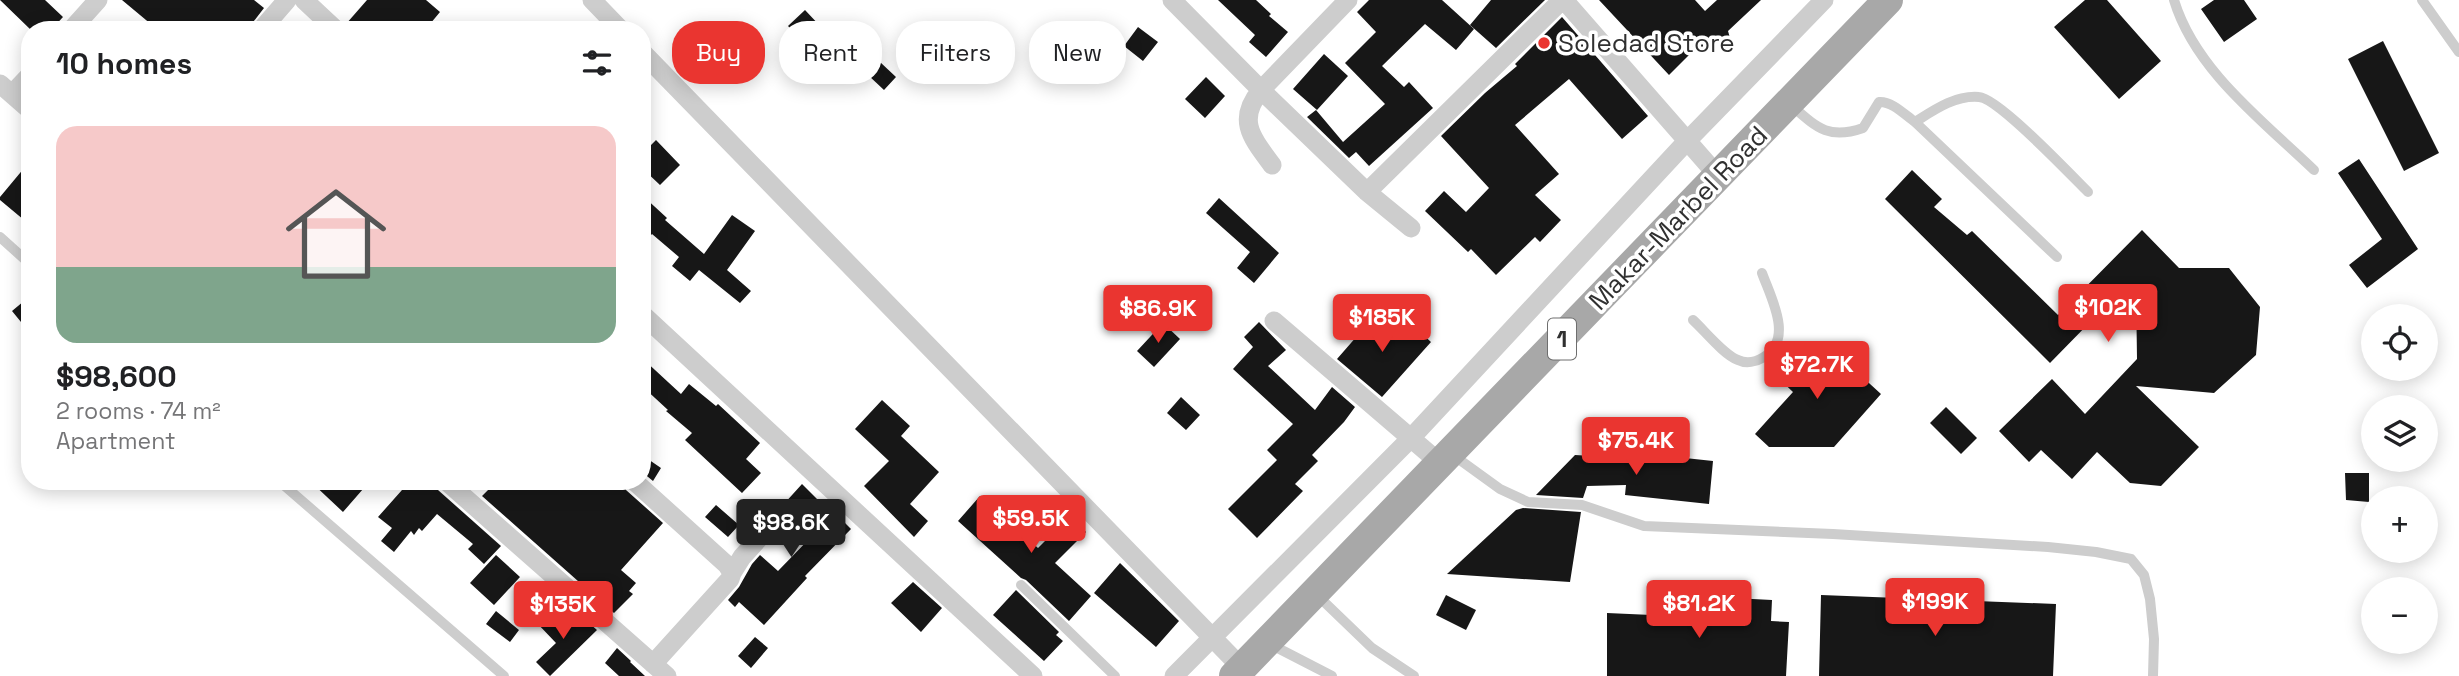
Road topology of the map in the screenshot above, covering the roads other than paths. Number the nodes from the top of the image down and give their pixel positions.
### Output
1 (99, 0) edge
2 (287, 0) edge
3 (304, 0) edge
4 (592, 0) edge
5 (1172, 0) edge
6 (1348, 0) edge
7 (1563, 0) edge
8 (1824, 0) edge
9 (1888, 0) edge
10 (2174, 0) edge
11 (2421, 0) edge
12 (79, 21) edge
13 (269, 21) edge
14 (326, 21) edge
15 (612, 21) edge
16 (2459, 52) edge
17 (651, 61) edge
18 (6, 89) edge
19 (1261, 90) junction
20 (21, 102) edge
21 (1788, 104) junction
22 (1915, 122) junction
23 (1688, 141) junction
24 (1272, 165) dead end
25 (2314, 170) dead end
26 (1718, 176) junction
27 (1367, 192) junction
28 (2088, 192) dead end
29 (1411, 228) dead end
30 (0, 237) edge
31 (21, 256) edge
32 (2056, 257) dead end
33 (1762, 273) dead end
34 (1693, 320) dead end
35 (1274, 321) dead end
36 (651, 322) edge
37 (1411, 439) junction
38 (1446, 458) junction
39 (289, 490) edge
40 (456, 490) edge
41 (644, 490) edge
42 (772, 524) dead end
43 (732, 573) junction
44 (1021, 586) dead end
45 (1315, 593) junction
46 (1213, 638) junction
47 (1266, 643) junction
48 (660, 670) edge
49 (1238, 672) edge
50 (504, 676) edge
51 (1033, 676) edge
52 (1115, 676) edge
53 (1174, 676) edge
54 (1332, 676) edge
55 (1414, 676) edge
56 (2153, 676) edge

1 - 12 street
2 - 13 street
3 - 14 street
4 - 15 street
5 - 19 street
6 - 19 street
7 - 23 street
7 - 27 street
8 - 23 street
9 - 21 main road, Makar-Marbel Road / 1
10 - 25 lane
11 - 16 lane
17 - 46 street
18 - 20 street
19 - 24 street
19 - 27 street
21 - 22 lane
21 - 26 main road, Makar-Marbel Road / 1
22 - 28 lane
22 - 32 lane
23 - 26 street
23 - 37 street
26 - 38 main road, Makar-Marbel Road / 1
27 - 29 street
30 - 31 lane
33 - 34 lane
35 - 37 street
36 - 51 street
37 - 38 street
37 - 46 street
38 - 45 main road, Makar-Marbel Road / 1
38 - 56 lane
39 - 50 lane
40 - 48 street
41 - 43 street
42 - 43 street
43 - 48 street
44 - 52 lane
45 - 47 main road, Makar-Marbel Road / 1
45 - 55 lane
46 - 49 street
46 - 53 street
47 - 49 main road, Makar-Marbel Road / 1
47 - 54 lane

